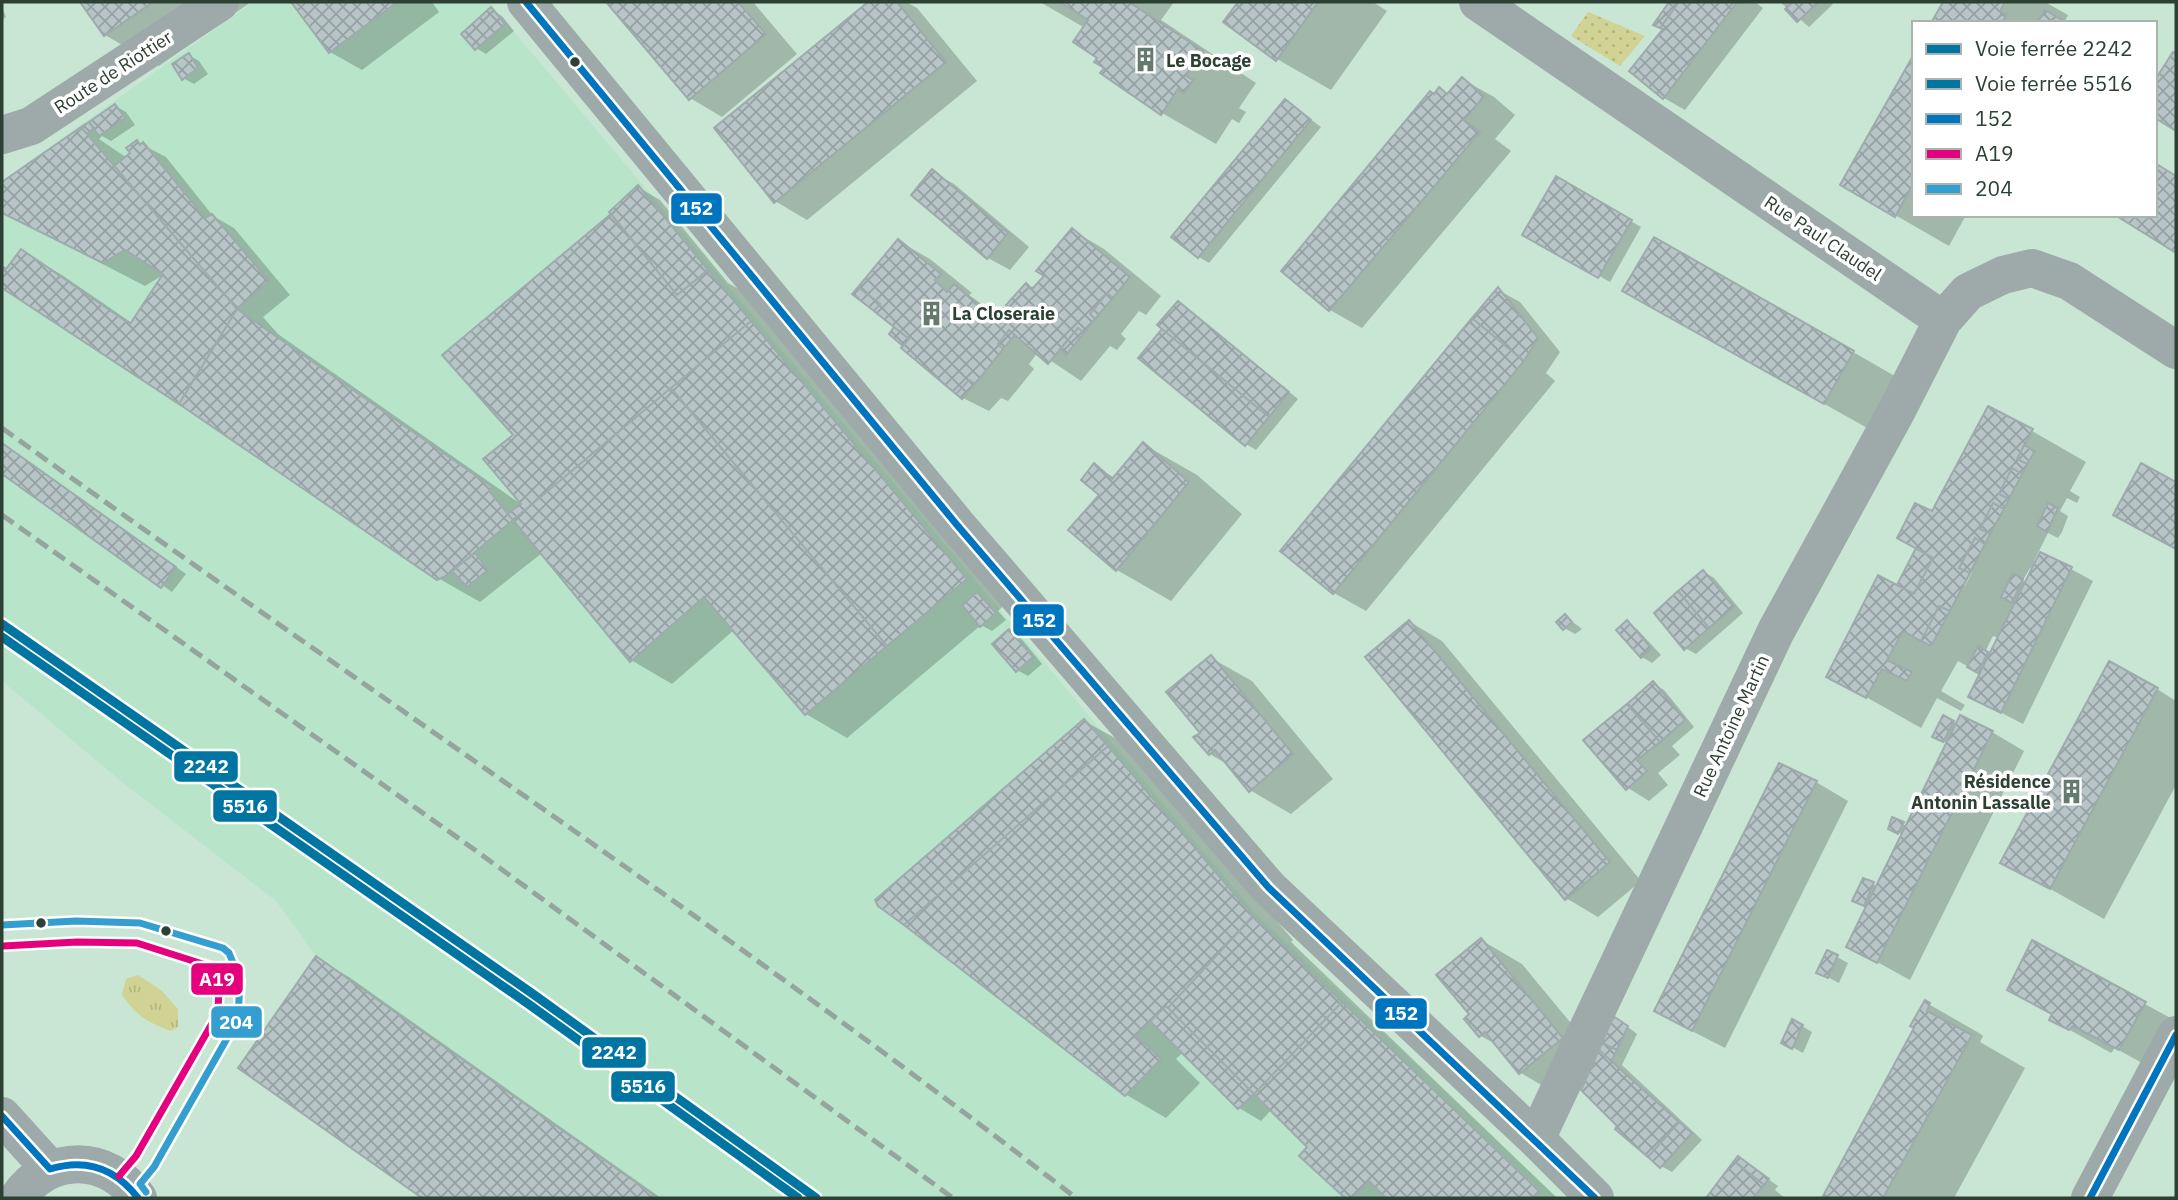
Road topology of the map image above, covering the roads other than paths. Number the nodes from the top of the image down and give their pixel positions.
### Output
1 (220, 2) edge
2 (526, 2) edge
3 (1478, 2) edge
4 (2, 135) edge
5 (1943, 320) junction
6 (2176, 349) edge
7 (2176, 1035) edge
8 (2, 1116) edge
9 (1536, 1139) junction
10 (50, 1169) junction
11 (18, 1198) edge
12 (138, 1198) edge
13 (1595, 1198) edge
14 (2090, 1198) edge

1 - 4 street, Route de Riottier
2 - 9 street
3 - 5 street, Rue Paul Claudel
5 - 6 street
5 - 9 street, Rue Antoine Martin
7 - 14 street
8 - 10 street
9 - 13 street
10 - 11 street
10 - 12 street

